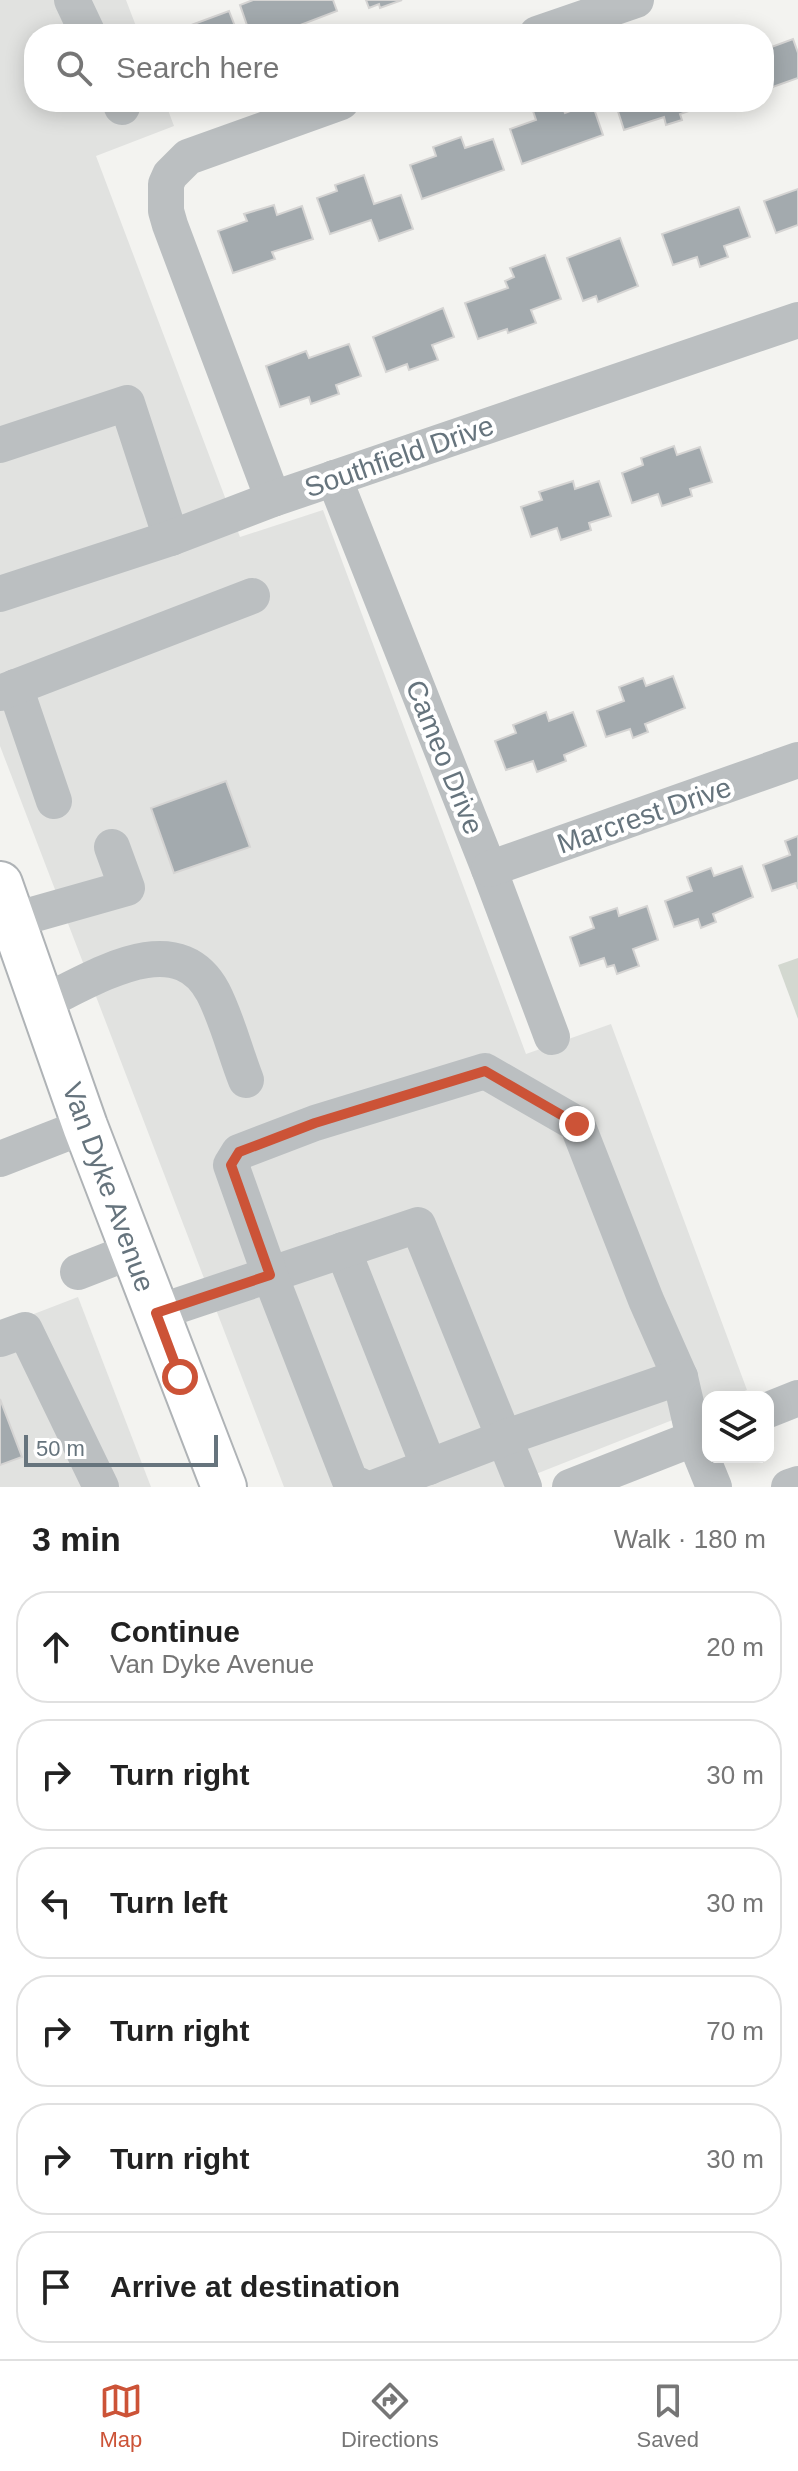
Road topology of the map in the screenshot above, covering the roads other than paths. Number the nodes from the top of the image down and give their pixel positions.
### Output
1 (72, 0) edge
2 (636, 0) edge
3 (83, 24) edge
4 (566, 24) edge
5 (312, 112) edge
6 (798, 320) edge
7 (0, 445) edge
8 (334, 478) junction
9 (273, 499) junction
10 (171, 538) junction
11 (1, 592) edge
12 (252, 596) dead end
13 (7, 690) edge
14 (798, 760) edge
15 (54, 801) dead end
16 (112, 847) dead end
17 (489, 869) junction
18 (7, 902) edge
19 (42, 1003) junction
20 (552, 1037) dead end
21 (246, 1080) dead end
22 (85, 1126) junction
23 (0, 1159) edge
24 (343, 1250) junction
25 (132, 1251) junction
26 (78, 1272) dead end
27 (270, 1275) junction
28 (156, 1313) junction
29 (0, 1339) edge
30 (680, 1377) junction
31 (798, 1398) edge
32 (774, 1408) edge
33 (701, 1436) edge
34 (504, 1438) junction
35 (429, 1467) junction
36 (798, 1484) edge
37 (98, 1486) edge
38 (224, 1487) edge
39 (363, 1487) edge
40 (376, 1487) edge
41 (524, 1487) edge
42 (570, 1487) edge
43 (714, 1487) edge
44 (789, 1487) edge

1 - 3 street
2 - 4 street
5 - 9 street
6 - 8 street, Southfield Drive
7 - 10 street
8 - 9 street, Southfield Drive
8 - 17 street, Cameo Drive
9 - 10 street, Southfield Drive
10 - 11 street, Southfield Drive
12 - 13 street
13 - 15 street
14 - 17 street, Marcrest Drive
16 - 18 street
17 - 20 street, Cameo Drive
18 - 19 main road, Van Dyke Avenue
19 - 21 street
19 - 22 main road, Van Dyke Avenue
22 - 23 street
22 - 25 main road, Van Dyke Avenue
24 - 27 street
24 - 34 street
24 - 35 street
25 - 26 street
25 - 28 main road, Van Dyke Avenue
27 - 28 street
27 - 30 street
27 - 39 street
28 - 38 main road, Van Dyke Avenue
29 - 37 street
30 - 33 street
30 - 34 street
31 - 32 street
33 - 42 street
33 - 43 street
34 - 35 street
34 - 41 street
35 - 40 street
36 - 44 street

